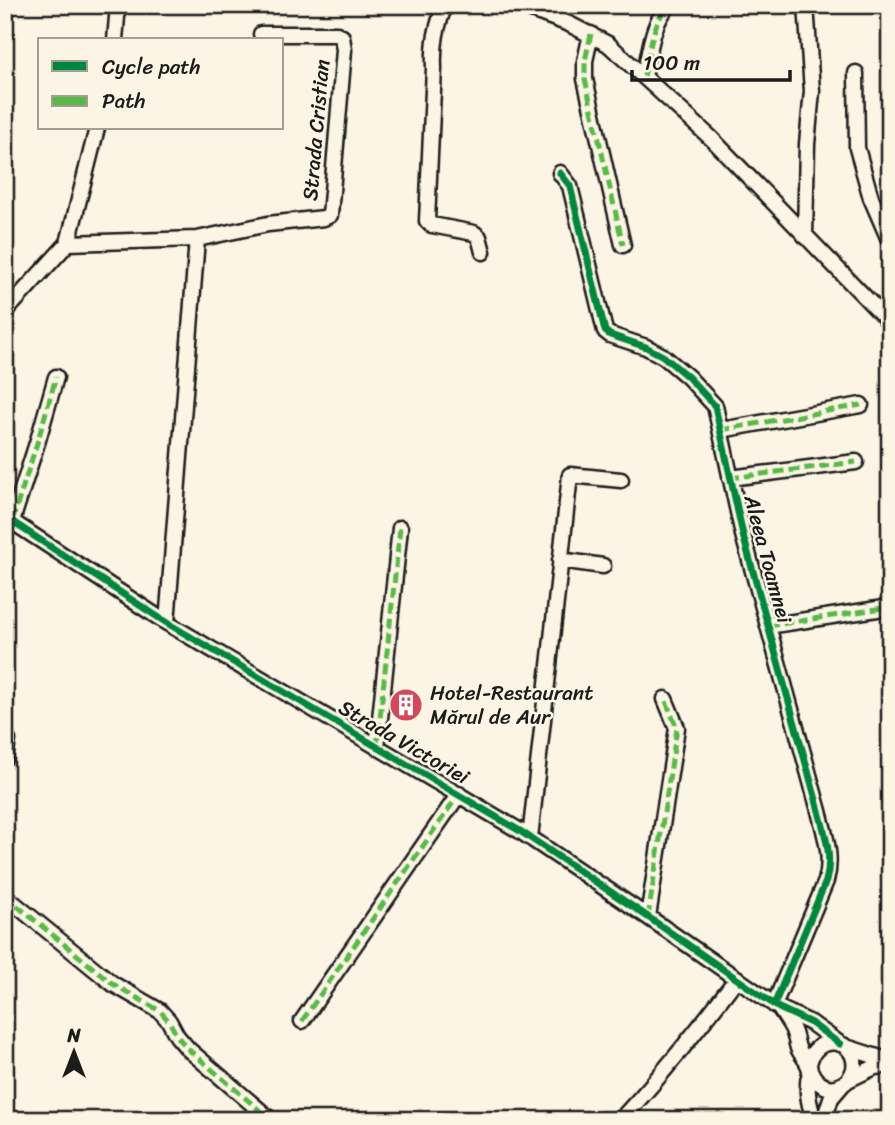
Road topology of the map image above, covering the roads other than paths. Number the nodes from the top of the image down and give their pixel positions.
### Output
1 (118, 5) edge
2 (445, 5) edge
3 (517, 5) edge
4 (669, 5) edge
5 (806, 5) edge
6 (533, 8) edge
7 (261, 34) dead end
8 (591, 34) junction
9 (116, 38) edge
10 (856, 73) dead end
11 (644, 76) junction
12 (96, 130) edge
13 (560, 173) dead end
14 (805, 236) junction
15 (197, 239) junction
16 (890, 242) edge
17 (68, 243) junction
18 (623, 245) dead end
19 (483, 252) dead end
20 (5, 312) edge
21 (890, 323) edge
22 (56, 377) dead end
23 (861, 405) dead end
24 (721, 430) junction
25 (856, 462) dead end
26 (730, 478) junction
27 (621, 480) dead end
28 (8, 519) edge
29 (400, 528) dead end
30 (560, 560) junction
31 (603, 566) dead end
32 (890, 607) edge
33 (167, 623) junction
34 (768, 626) junction
35 (665, 699) dead end
36 (8, 740) dead end
37 (377, 747) junction
38 (5, 758) edge
39 (459, 794) junction
40 (530, 838) junction
41 (5, 896) edge
42 (648, 917) junction
43 (737, 978) junction
44 (777, 1007) junction
45 (302, 1021) dead end
46 (843, 1045) junction
47 (890, 1063) edge
48 (809, 1068) junction
49 (846, 1082) junction
50 (271, 1120) edge
51 (620, 1120) edge
52 (814, 1120) edge
53 (824, 1120) edge

1 - 9 street
2 - 19 street
3 - 6 street
4 - 11 street
5 - 14 street
6 - 8 street
7 - 15 street, Strada Cristian
8 - 11 street
8 - 18 street
10 - 16 street
11 - 14 street
12 - 17 street
13 - 24 street, Aleea Toamnei
14 - 21 street
15 - 17 street, Strada Cristian
15 - 33 street
17 - 20 street
22 - 28 street
23 - 24 street
24 - 26 street, Aleea Toamnei
25 - 26 street
26 - 34 street, Aleea Toamnei
27 - 30 street
28 - 33 street, Strada Victoriei
29 - 37 street
30 - 31 street
30 - 40 street
32 - 34 street
33 - 37 street, Strada Victoriei
34 - 44 street, Aleea Toamnei
35 - 42 street
36 - 38 street
37 - 39 street, Strada Victoriei
39 - 40 street, Strada Victoriei
39 - 45 street
40 - 42 street, Strada Victoriei
41 - 50 street
42 - 43 street, Strada Victoriei
43 - 44 street, Strada Victoriei
43 - 51 street
44 - 46 street
44 - 48 street
46 - 47 street
46 - 48 street
46 - 49 street
47 - 49 street
48 - 49 street
48 - 52 street
49 - 53 street

